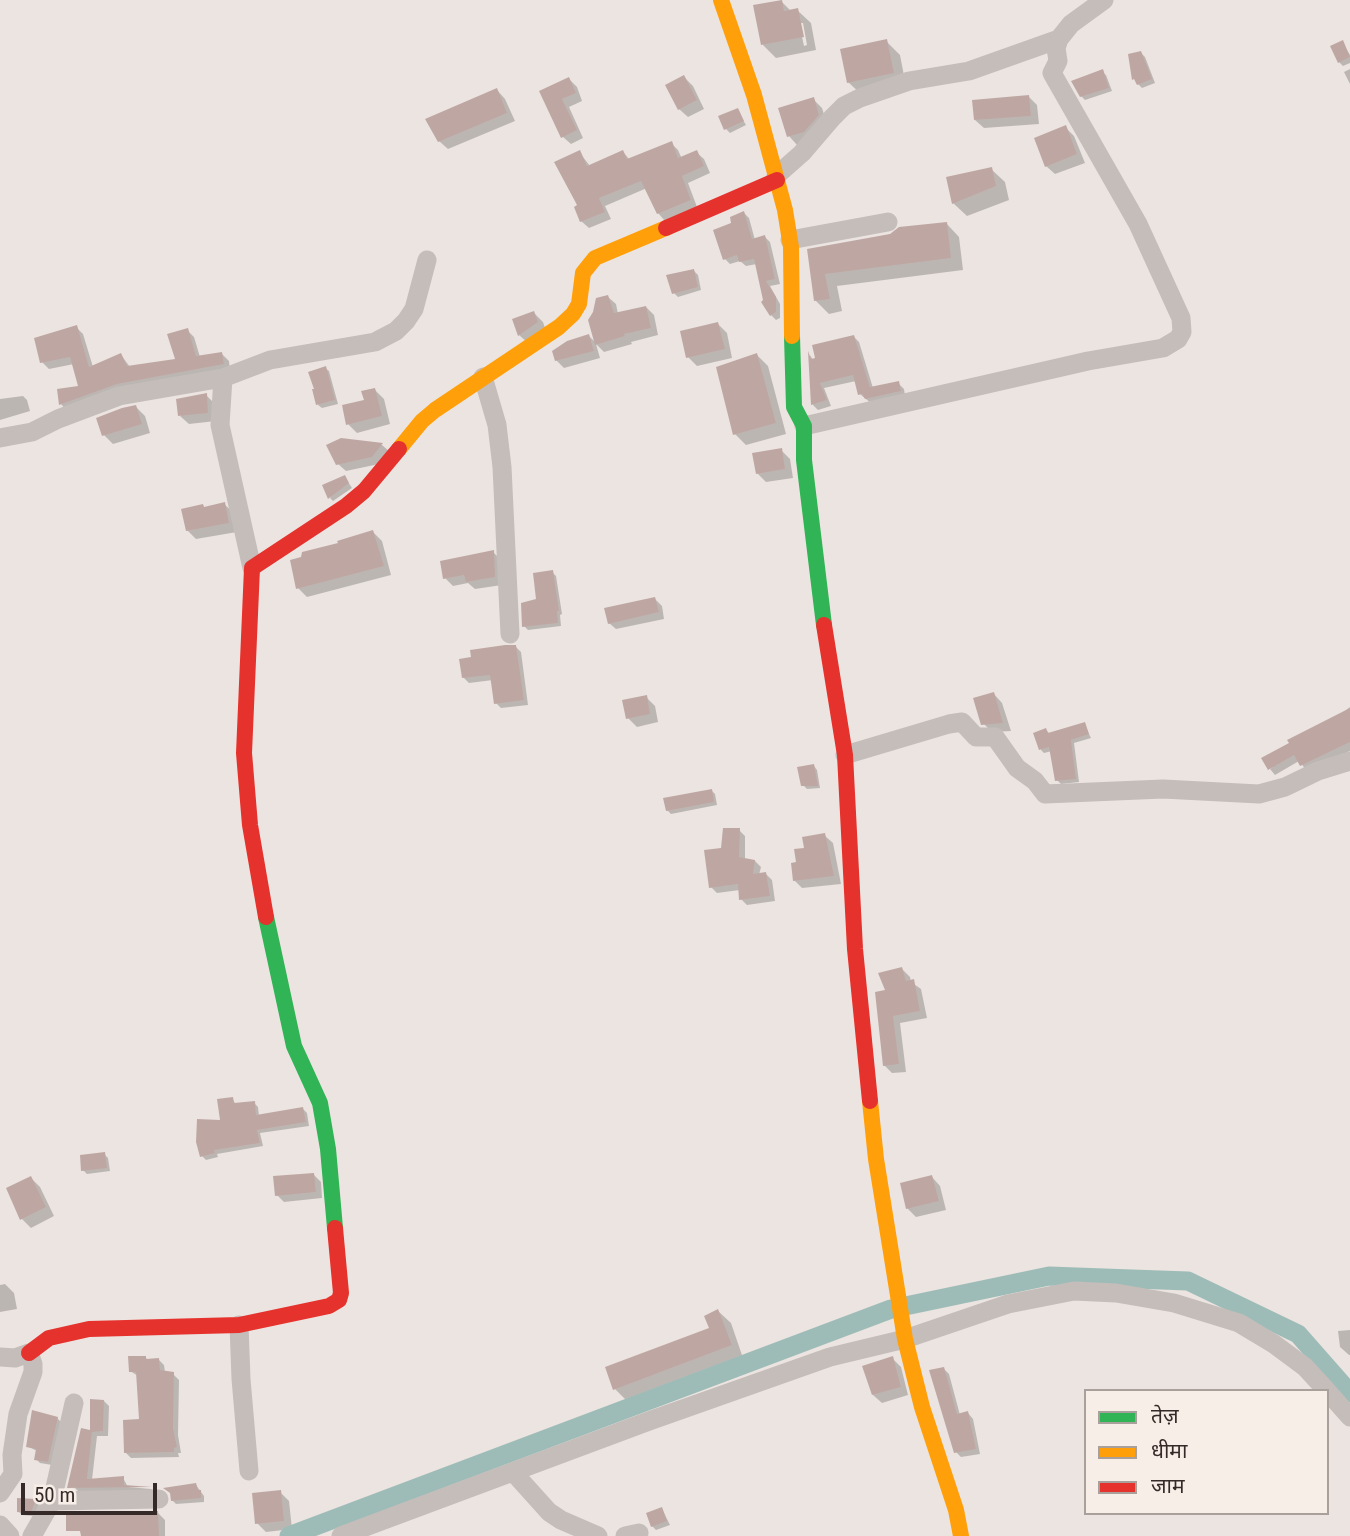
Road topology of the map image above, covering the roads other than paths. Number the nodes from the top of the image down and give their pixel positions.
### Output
1 (721, 0) edge
2 (1104, 0) edge
3 (1059, 39) junction
4 (776, 178) junction
5 (888, 222) dead end
6 (790, 240) junction
7 (427, 260) dead end
8 (483, 377) junction
9 (223, 378) junction
10 (804, 426) junction
11 (0, 438) edge
12 (252, 568) junction
13 (510, 634) dead end
14 (845, 755) junction
15 (1350, 761) edge
16 (239, 1325) junction
17 (903, 1330) junction
18 (29, 1353) junction
19 (0, 1357) edge
20 (1325, 1389) edge
21 (1329, 1393) edge
22 (74, 1403) dead end
23 (1350, 1417) edge
24 (249, 1471) dead end
25 (513, 1472) junction
26 (0, 1493) edge
27 (159, 1499) dead end
28 (52, 1502) junction
29 (0, 1525) edge
30 (10, 1536) edge
31 (32, 1536) edge
32 (341, 1536) edge
33 (598, 1536) edge
34 (961, 1536) edge

1 - 4 street
2 - 3 street
3 - 4 street
3 - 10 street
4 - 6 street
4 - 8 street
5 - 6 street
6 - 10 street
7 - 9 street
8 - 12 street
8 - 13 street
9 - 11 street
9 - 12 street
10 - 14 street
12 - 16 street
14 - 15 street
14 - 17 street
16 - 18 street
16 - 24 street
17 - 20 street
17 - 25 street
17 - 34 street
18 - 19 street
18 - 26 street
21 - 23 street
22 - 28 street
25 - 32 street
25 - 33 street
27 - 28 street
28 - 31 street
29 - 30 street

